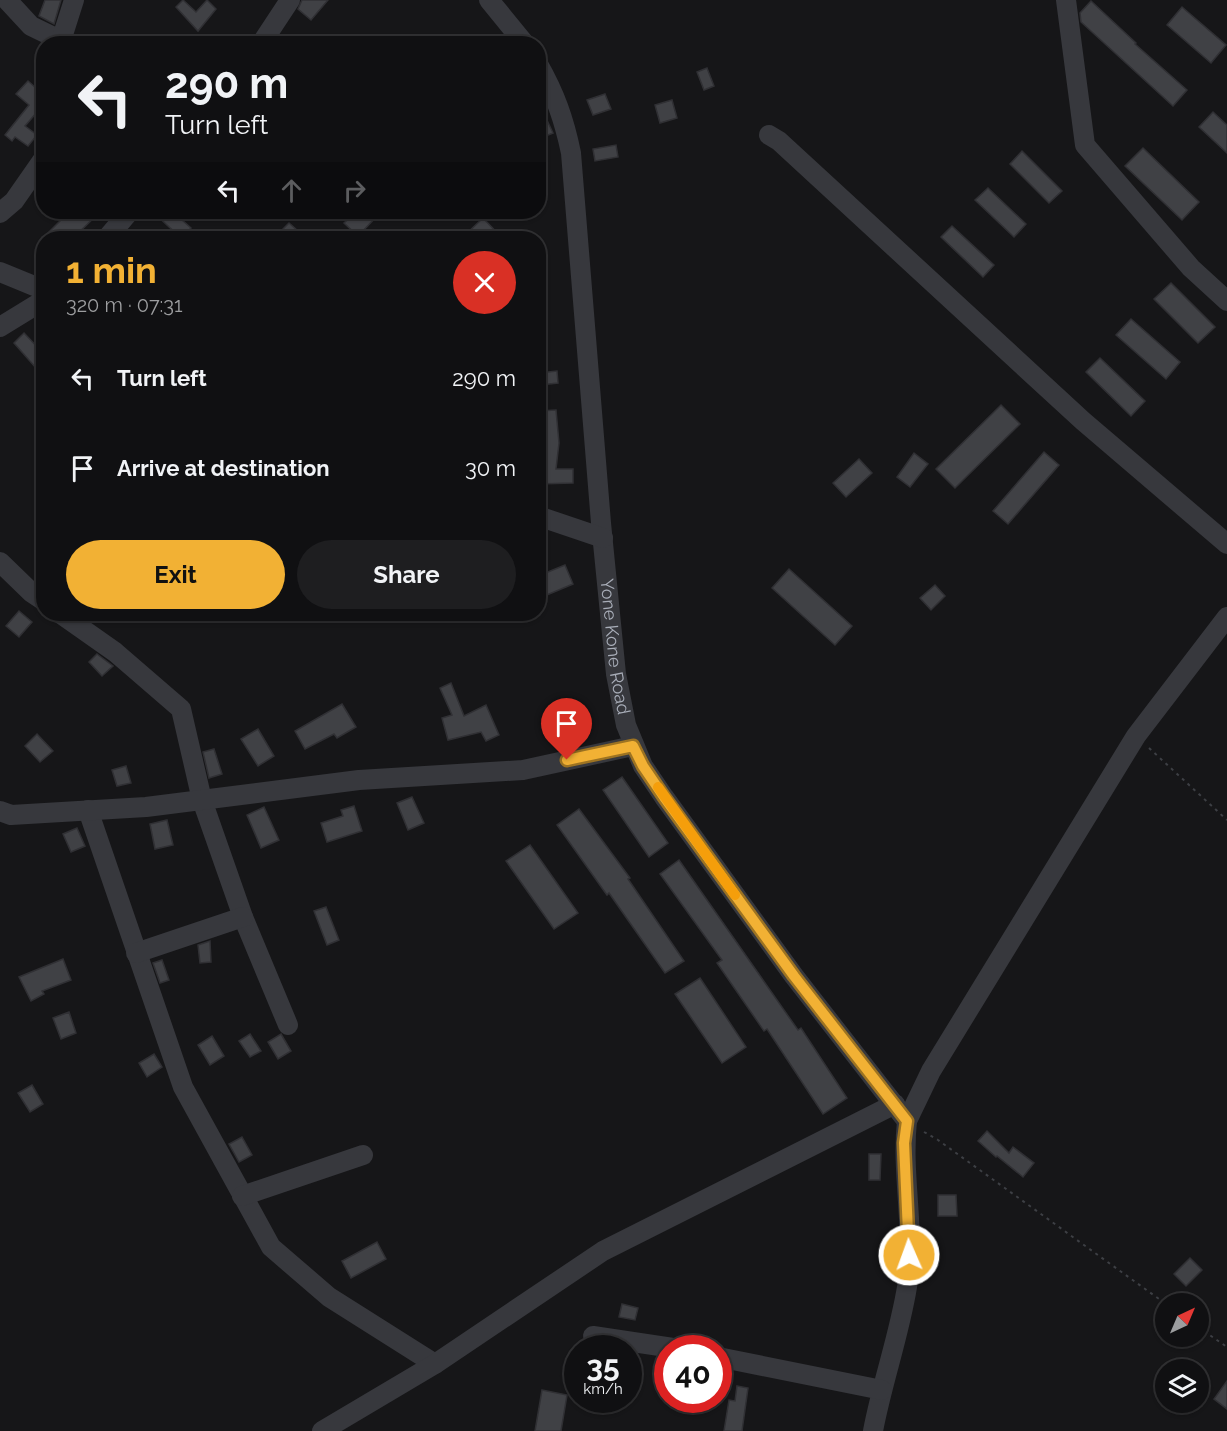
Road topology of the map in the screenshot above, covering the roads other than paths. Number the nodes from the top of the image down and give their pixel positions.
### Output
1 (7, 0) edge
2 (74, 0) edge
3 (489, 0) edge
4 (1065, 0) edge
5 (285, 2) edge
6 (49, 36) edge
7 (62, 36) edge
8 (266, 36) edge
9 (518, 36) edge
10 (546, 78) edge
11 (769, 135) dead end
12 (36, 169) edge
13 (0, 213) edge
14 (123, 219) edge
15 (113, 231) edge
16 (0, 272) edge
17 (36, 287) edge
18 (1227, 302) edge
19 (36, 305) edge
20 (0, 327) edge
21 (546, 519) edge
22 (603, 538) junction
23 (1227, 544) edge
24 (0, 562) edge
25 (36, 596) edge
26 (1227, 617) edge
27 (71, 621) edge
28 (633, 746) junction
29 (202, 800) junction
30 (88, 810) junction
31 (0, 811) edge
32 (243, 917) junction
33 (136, 953) junction
34 (288, 1025) dead end
35 (894, 1104) junction
36 (907, 1121) junction
37 (363, 1155) dead end
38 (242, 1196) junction
39 (732, 1360) edge
40 (435, 1364) junction
41 (882, 1390) junction
42 (322, 1431) edge
43 (873, 1431) edge

1 - 6 street
2 - 7 street
3 - 9 street
4 - 18 street
5 - 8 street
10 - 22 street, Yone Kone Road
11 - 23 street
12 - 13 street
14 - 15 street
16 - 17 street
19 - 20 street
21 - 22 street
22 - 28 street, Yone Kone Road
24 - 25 street
26 - 36 street
27 - 29 street
28 - 29 street
28 - 35 street, Yone Kone Road
29 - 30 street
29 - 32 street
30 - 31 street
30 - 33 street
32 - 33 street
32 - 34 street
33 - 38 street
35 - 36 street, Yone Kone Road
35 - 40 street
36 - 41 street
37 - 38 street
38 - 40 street
39 - 41 street
40 - 42 street
41 - 43 street

